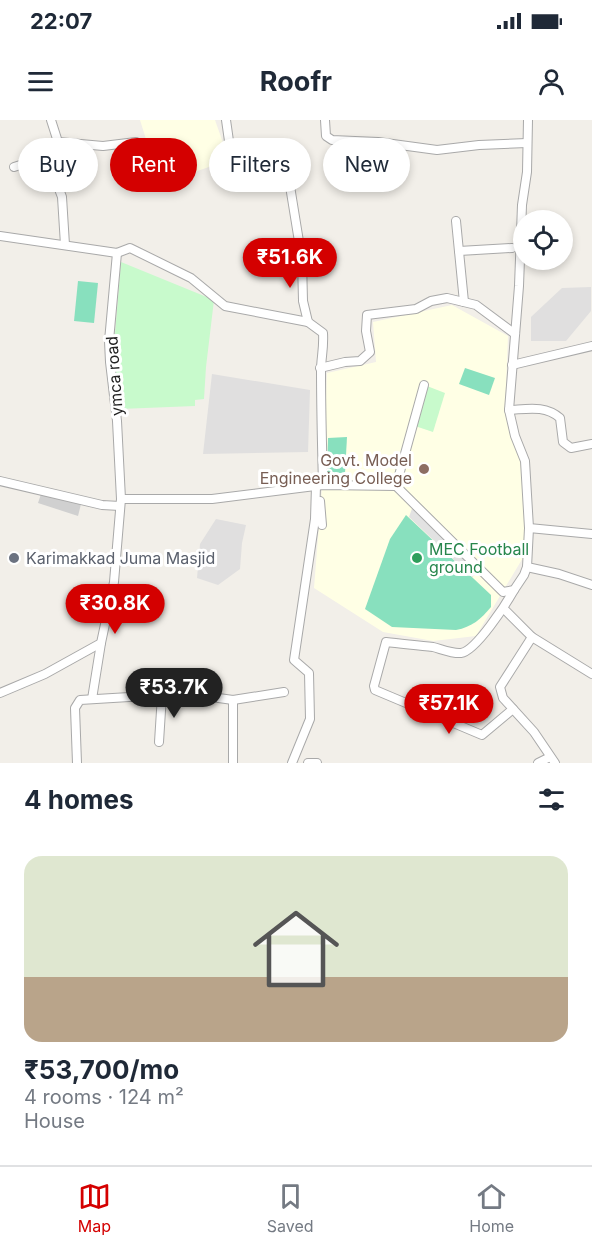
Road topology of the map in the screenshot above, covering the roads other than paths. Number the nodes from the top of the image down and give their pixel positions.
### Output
1 (51, 120) edge
2 (226, 120) edge
3 (325, 120) edge
4 (528, 120) edge
5 (57, 138) edge
6 (527, 143) junction
7 (18, 166) edge
8 (14, 167) dead end
9 (60, 192) edge
10 (456, 221) dead end
11 (0, 236) edge
12 (65, 245) junction
13 (512, 248) dead end
14 (459, 250) junction
15 (117, 254) junction
16 (464, 302) junction
17 (308, 322) junction
18 (514, 334) junction
19 (592, 346) edge
20 (512, 365) junction
21 (320, 368) junction
22 (424, 385) dead end
23 (509, 410) junction
24 (592, 444) edge
25 (0, 481) edge
26 (320, 486) junction
27 (396, 486) junction
28 (120, 503) junction
29 (321, 525) dead end
30 (529, 528) junction
31 (592, 534) edge
32 (526, 567) junction
33 (592, 585) edge
34 (514, 590) junction
35 (504, 609) junction
36 (532, 636) junction
37 (101, 643) junction
38 (592, 674) edge
39 (284, 692) dead end
40 (0, 693) edge
41 (162, 695) junction
42 (92, 699) junction
43 (233, 700) junction
44 (513, 709) junction
45 (159, 742) dead end
46 (552, 760) edge
47 (76, 763) edge
48 (232, 763) edge
49 (292, 763) edge
50 (308, 763) edge
51 (317, 763) edge
52 (538, 763) edge

1 - 5 street
2 - 17 street
3 - 6 street
4 - 6 street
6 - 18 street
7 - 8 street
9 - 12 street
10 - 14 street
11 - 12 street
12 - 15 street
13 - 14 street
14 - 16 street
15 - 17 street
15 - 28 street, ymca road
16 - 18 street
16 - 21 street
17 - 21 street
18 - 20 street
19 - 20 street
20 - 23 street
21 - 26 street
22 - 27 street
23 - 24 street
23 - 30 street
25 - 28 street
26 - 27 street
26 - 28 street
26 - 29 street
26 - 49 street
27 - 34 street
28 - 37 street, ymca road
30 - 31 street
30 - 32 street
32 - 33 street
32 - 34 street
34 - 35 street
35 - 36 street
35 - 44 street
36 - 38 street
36 - 44 street
37 - 40 street
37 - 42 street, ymca road
39 - 43 street
41 - 42 street
41 - 43 street
41 - 45 street
42 - 47 street
43 - 48 street
44 - 46 street
46 - 52 street
50 - 51 street

